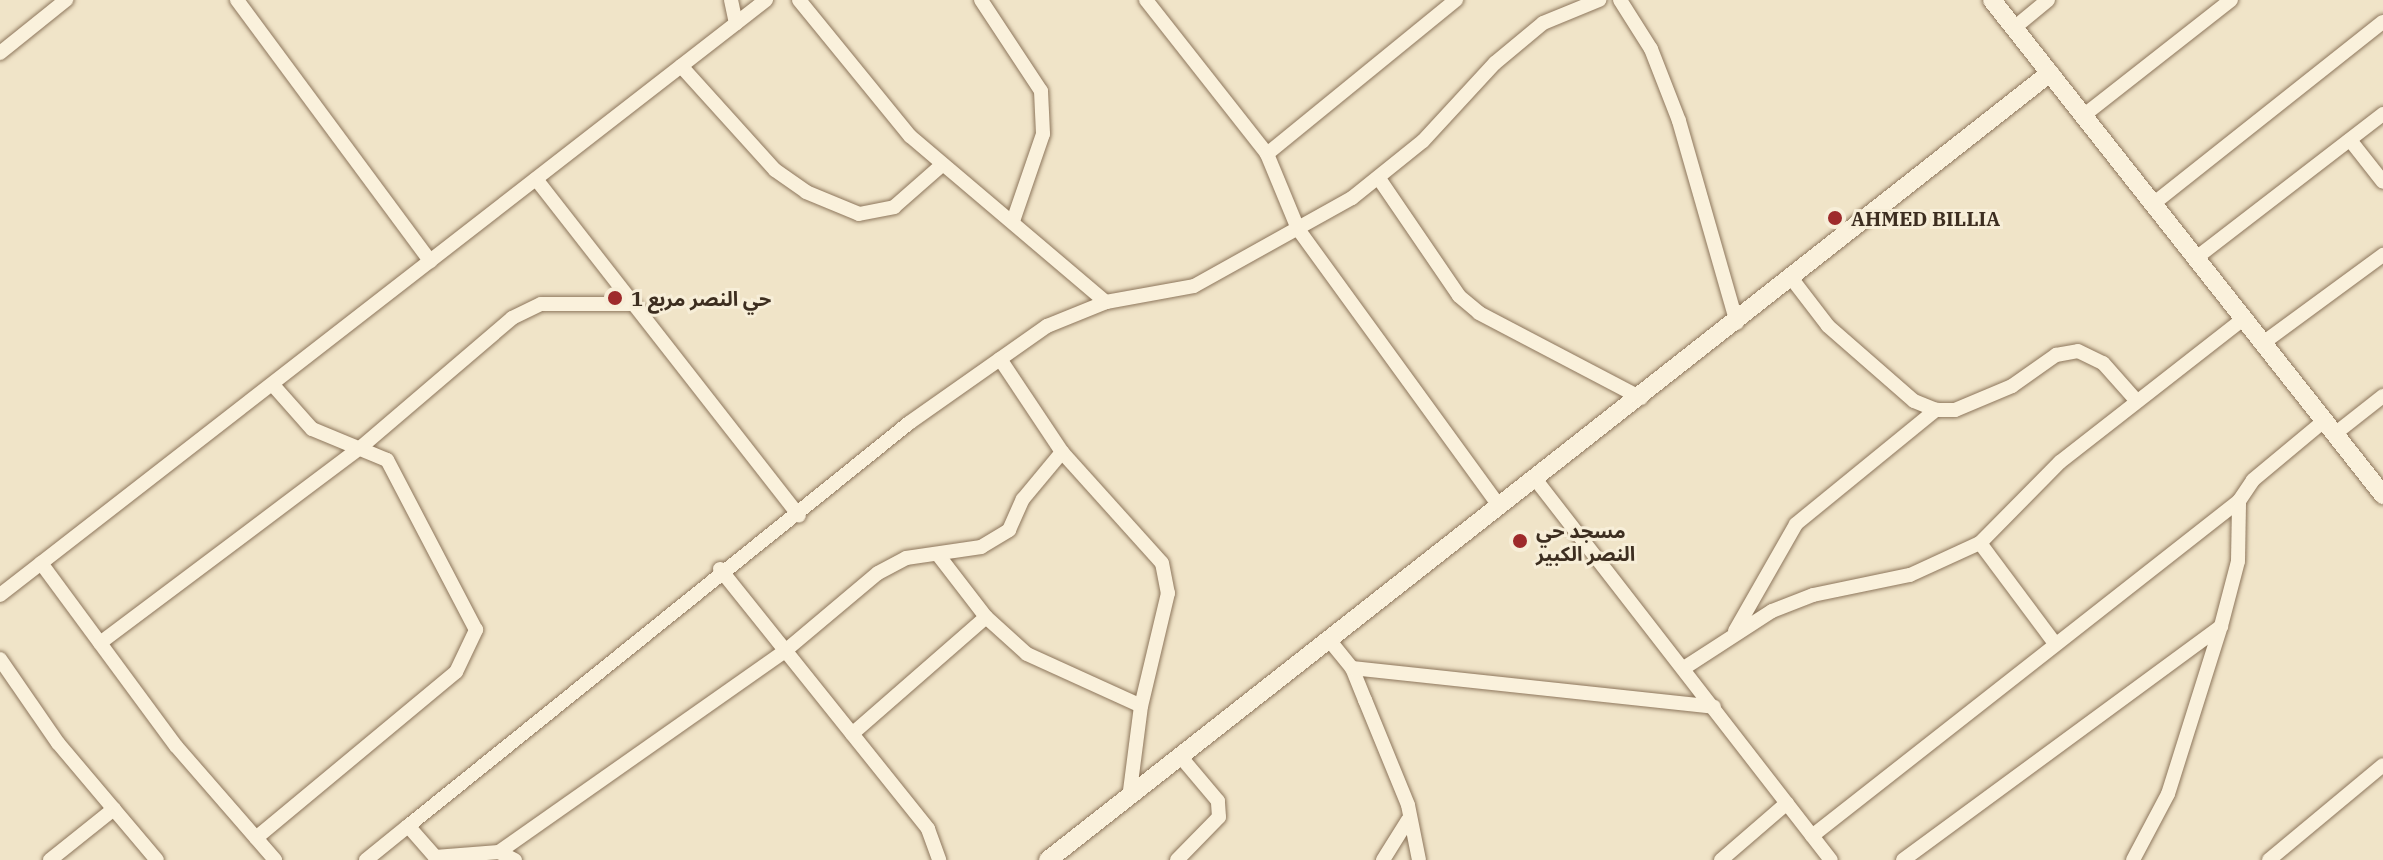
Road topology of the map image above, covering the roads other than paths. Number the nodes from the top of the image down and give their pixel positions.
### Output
1 (66, 0) edge
2 (237, 0) edge
3 (731, 0) edge
4 (766, 0) edge
5 (799, 0) edge
6 (981, 0) edge
7 (1146, 0) edge
8 (1456, 0) edge
9 (1599, 0) edge
10 (1620, 0) edge
11 (1992, 0) edge
12 (2048, 0) edge
13 (2231, 0) edge
14 (2383, 22) edge
15 (736, 23) junction
16 (2014, 28) junction
17 (0, 53) edge
18 (681, 66) junction
19 (2050, 73) junction
20 (2383, 114) edge
21 (2083, 116) junction
22 (2350, 140) junction
23 (1267, 154) junction
24 (942, 165) junction
25 (536, 179) junction
26 (1380, 180) junction
27 (2383, 182) edge
28 (2153, 204) junction
29 (1013, 221) junction
30 (1298, 229) junction
31 (2383, 255) edge
32 (2196, 258) junction
33 (430, 261) junction
34 (1792, 279) junction
35 (1106, 302) junction
36 (633, 304) junction
37 (2244, 318) junction
38 (1737, 323) junction
39 (2263, 343) junction
40 (1000, 359) junction
41 (273, 385) junction
42 (2383, 396) edge
43 (1641, 398) junction
44 (2135, 399) junction
45 (1936, 410) junction
46 (2330, 426) junction
47 (360, 448) junction
48 (1062, 452) junction
49 (1536, 480) junction
50 (2383, 495) edge
51 (2239, 501) junction
52 (1500, 507) junction
53 (799, 516) junction
54 (1980, 543) junction
55 (939, 556) junction
56 (41, 563) junction
57 (720, 569) junction
58 (0, 595) edge
59 (986, 617) junction
60 (2221, 626) junction
61 (1735, 633) junction
62 (1330, 641) junction
63 (2053, 641) junction
64 (100, 643) junction
65 (785, 651) junction
66 (0, 659) edge
67 (1352, 668) junction
68 (1684, 668) junction
69 (1141, 706) junction
70 (1714, 707) junction
71 (852, 734) junction
72 (1181, 757) junction
73 (2383, 765) edge
74 (1129, 798) junction
75 (1787, 803) junction
76 (114, 809) junction
77 (1408, 820) junction
78 (408, 826) junction
79 (1812, 836) junction
80 (256, 838) junction
81 (499, 852) junction
82 (436, 859) edge
83 (50, 860) edge
84 (157, 860) edge
85 (275, 860) edge
86 (366, 860) edge
87 (515, 860) edge
88 (938, 860) edge
89 (1048, 860) edge
90 (1177, 860) edge
91 (1383, 860) edge
92 (1419, 860) edge
93 (1721, 860) edge
94 (1831, 860) edge
95 (1903, 860) edge
96 (2133, 860) edge
97 (2269, 860) edge

1 - 17 street
2 - 33 street
3 - 15 street
4 - 15 street
5 - 24 street
6 - 29 street
7 - 23 street
8 - 23 street
9 - 26 street
10 - 38 street
11 - 16 street
12 - 16 street
13 - 21 street
14 - 28 street
15 - 18 street
16 - 19 street
18 - 24 street
18 - 25 street
19 - 21 street
19 - 34 street
20 - 22 street
21 - 28 street
22 - 27 street
22 - 32 street
23 - 30 street
24 - 29 street
25 - 33 street
25 - 36 street
26 - 30 street
26 - 43 street
28 - 32 street
29 - 35 street
30 - 35 street
30 - 52 street
31 - 39 street
32 - 37 street
33 - 41 street
34 - 38 street
34 - 45 street
35 - 40 street
36 - 47 street
36 - 53 street
37 - 39 street
37 - 44 street
38 - 43 street
39 - 46 street
40 - 48 street
40 - 53 street
41 - 47 street
41 - 56 street
42 - 46 street
43 - 49 street
44 - 45 street
44 - 54 street
45 - 61 street
46 - 50 street
46 - 51 street
47 - 64 street
47 - 80 street
48 - 55 street
48 - 69 street
49 - 52 street
49 - 68 street
51 - 60 street
51 - 63 street
52 - 62 street
53 - 57 street
54 - 61 street
54 - 63 street
55 - 59 street
55 - 65 street
56 - 58 street
56 - 64 street
57 - 65 street
57 - 78 street
59 - 69 street
59 - 71 street
60 - 95 street
60 - 96 street
61 - 68 street
62 - 67 street
62 - 72 street
63 - 79 street
64 - 80 street
65 - 71 street
65 - 81 street
66 - 76 street
67 - 70 street
67 - 77 street
68 - 70 street
69 - 74 street
70 - 75 street
71 - 88 street
72 - 74 street
72 - 90 street
73 - 97 street
74 - 89 street
75 - 79 street
75 - 93 street
76 - 83 street
76 - 84 street
77 - 91 street
77 - 92 street
78 - 82 street
78 - 86 street
79 - 94 street
80 - 85 street
81 - 82 street
81 - 87 street

